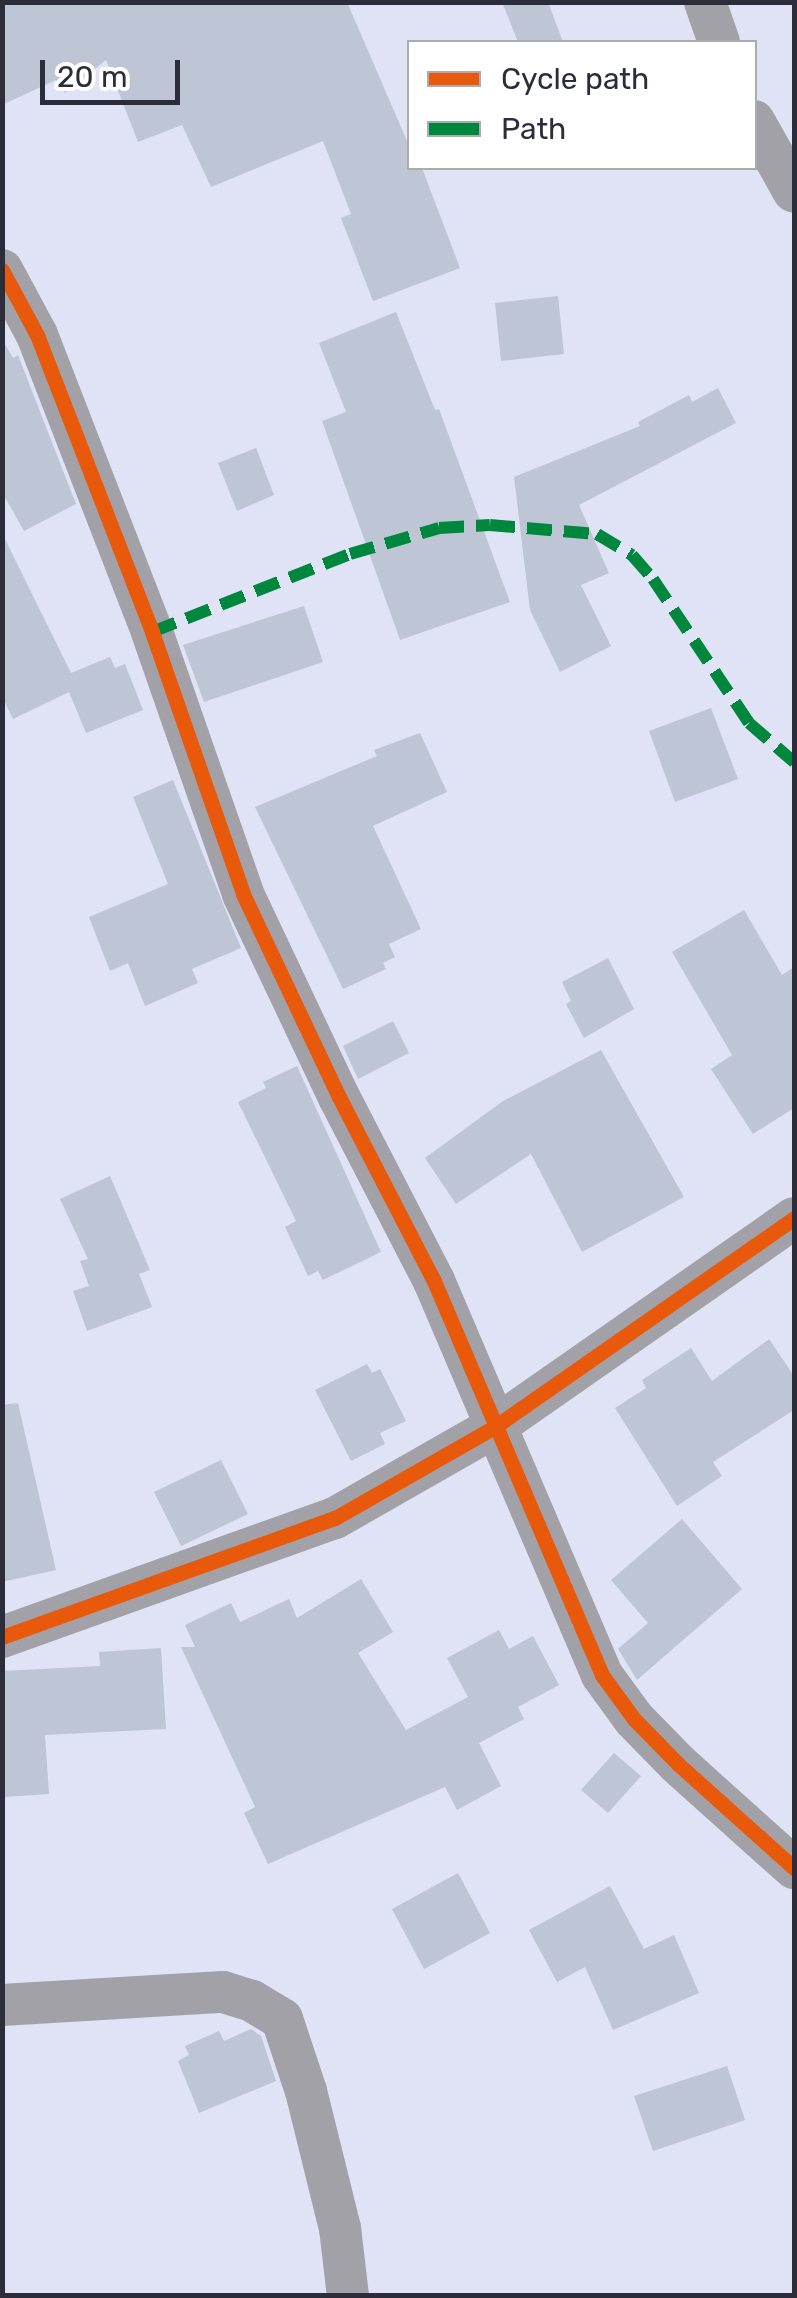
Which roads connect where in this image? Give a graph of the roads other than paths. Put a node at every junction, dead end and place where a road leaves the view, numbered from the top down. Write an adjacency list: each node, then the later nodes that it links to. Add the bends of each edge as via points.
1 (705, 2): 2 (street)
2 (718, 40)
3 (757, 126): 4 (street)
4 (794, 192)
5 (2, 270): 7 (street, via 37,335 152,632 243,894 434,1280)
6 (794, 1218): 7 (street)
7 (496, 1426): 8 (street, via 335,1518); 9 (street, via 615,1696 678,1764)
8 (2, 1637)
9 (794, 1868)
10 (2, 2005): 11 (street, via 222,1992 252,2000 282,2020 340,2228)
11 (348, 2296)

